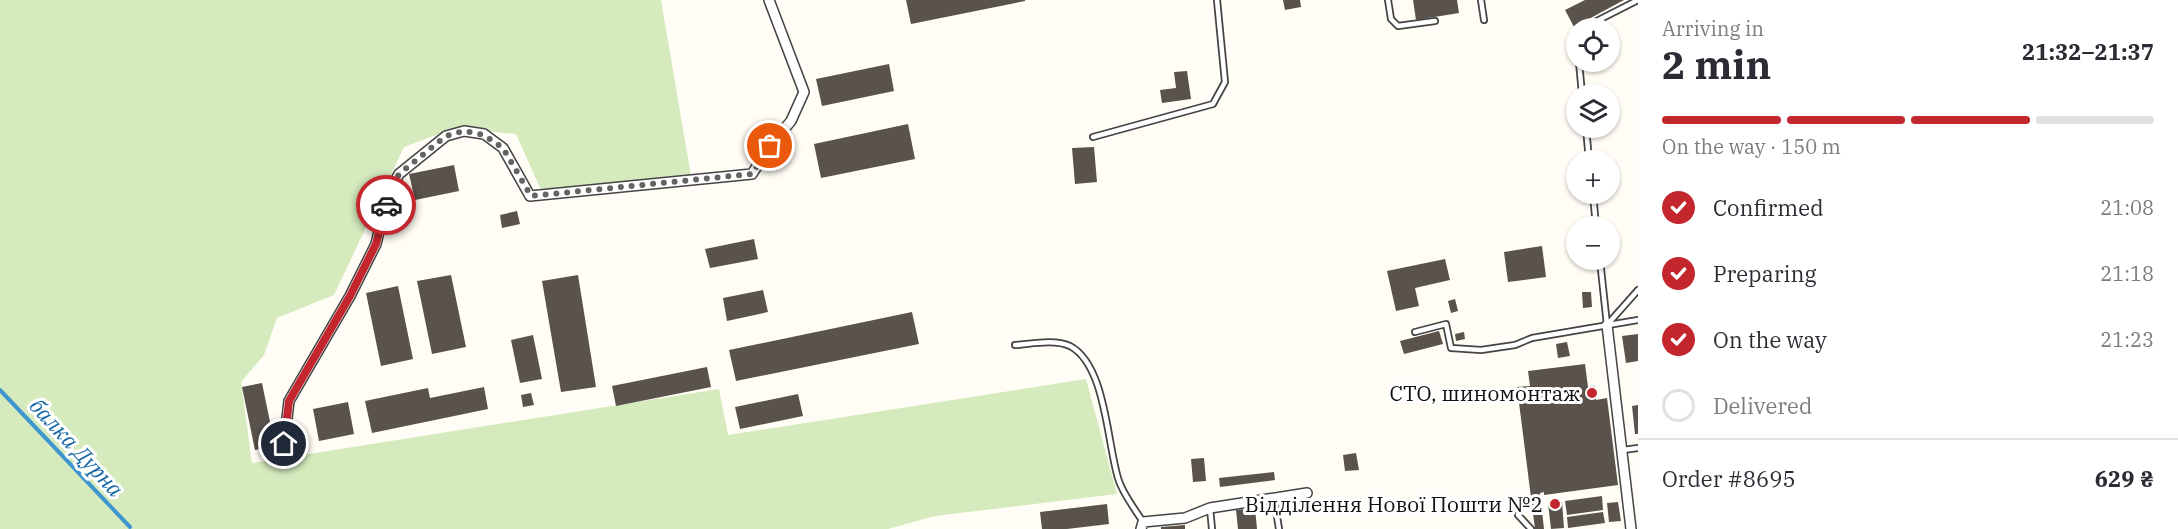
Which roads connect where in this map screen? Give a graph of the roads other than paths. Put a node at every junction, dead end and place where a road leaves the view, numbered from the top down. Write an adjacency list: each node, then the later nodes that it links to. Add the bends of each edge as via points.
1 (769, 0): 16 (street, via 804,92 791,121 752,174 531,196 503,148 484,135 464,131 446,136 399,174 388,194 376,244 289,401)
2 (1217, 0): 9 (lane, via 1225,82 1213,104)
3 (1388, 0): 8 (lane, via 1391,19 1398,26)
4 (1481, 0): 7 (lane)
5 (1638, 0): 6 (lane)
6 (1603, 18)
7 (1484, 20)
8 (1436, 21)
9 (1093, 137)
10 (1601, 270): 13 (lane)
11 (1638, 290): 13 (lane)
12 (1638, 320): 13 (lane)
13 (1607, 325): 14 (lane, via 1481,350 1451,348 1446,324); 18 (street)
14 (1415, 332)
15 (1015, 345): 23 (lane, via 1056,343 1082,355 1099,389 1118,481)
16 (284, 444)
17 (1638, 448): 18 (lane)
18 (1622, 450): 27 (street)
19 (1307, 493): 20 (street)
20 (1274, 498): 21 (street); 25 (lane)
21 (1210, 508): 23 (street, via 1185,518); 24 (lane)
22 (1518, 515): 26 (lane)
23 (1142, 526)
24 (1212, 529)
25 (1279, 529)
26 (1531, 529)
27 (1631, 529)

